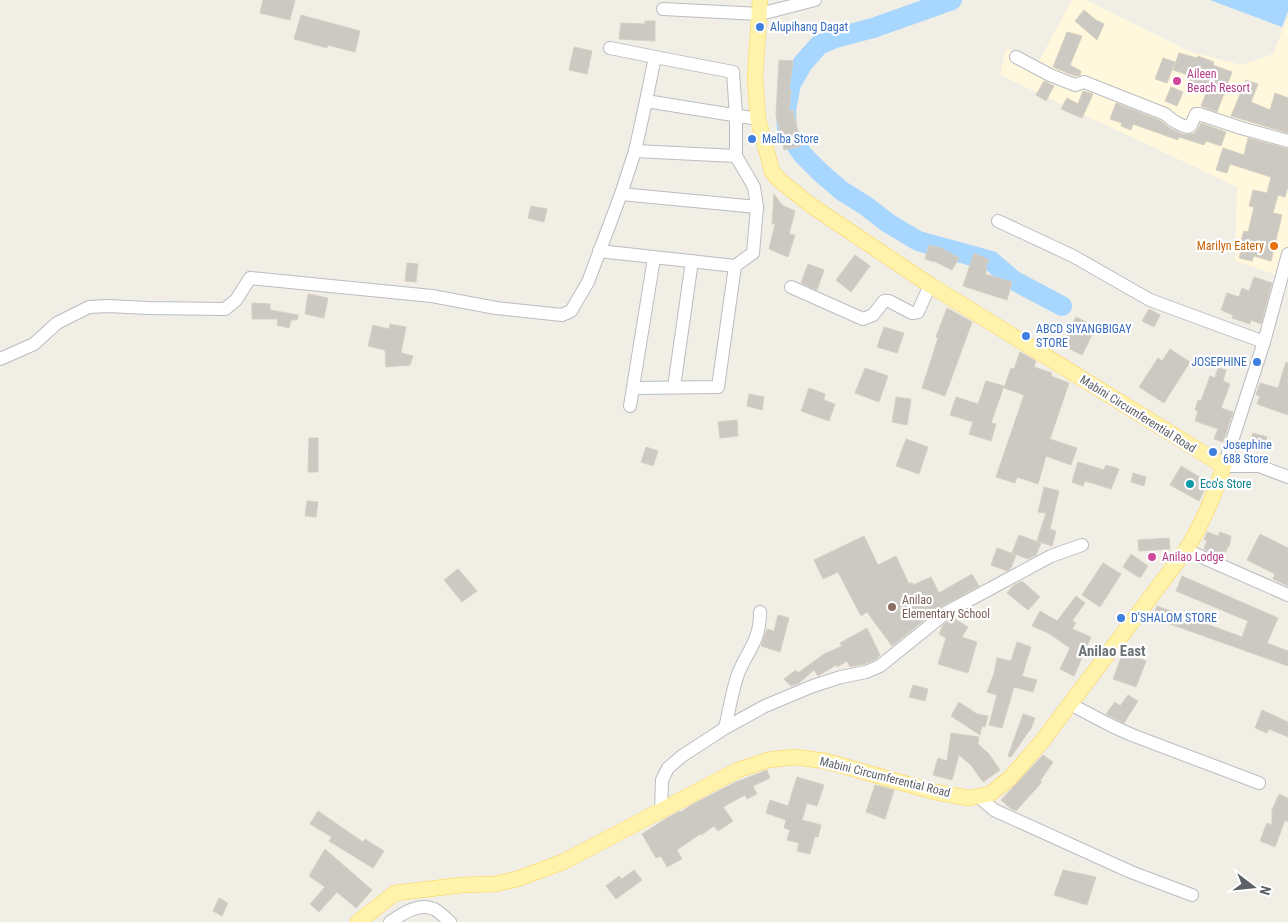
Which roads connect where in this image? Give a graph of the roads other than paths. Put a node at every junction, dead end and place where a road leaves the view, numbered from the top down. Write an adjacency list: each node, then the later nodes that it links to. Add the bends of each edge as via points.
1 (815, 0): 2 (street)
2 (760, 7): 3 (street); 9 (main road, Mabini Circumferential Road, via 755,78)
3 (663, 9)
4 (610, 48): 5 (street)
5 (655, 57): 7 (street); 8 (street, via 733,72)
6 (1016, 57): 10 (street, via 1075,85 1084,82 1165,114 1184,126 1191,125 1196,114 1200,114)
7 (646, 101): 8 (street); 11 (street)
8 (736, 116): 9 (street); 12 (street)
9 (758, 119): 21 (main road, Mabini Circumferential Road, via 772,171 777,178 809,204)
10 (1288, 141)
11 (635, 151): 12 (street); 13 (street)
12 (736, 156): 14 (street, via 754,187)
13 (621, 194): 14 (street); 16 (street)
14 (758, 207): 20 (street, via 753,253)
15 (998, 221): 24 (street, via 1073,256 1150,300)
16 (599, 251): 17 (street); 25 (street, via 588,282 571,311 562,315 496,308 432,296 250,278 236,300 225,309 89,307 57,323 34,344)
17 (654, 258): 19 (street); 27 (street)
18 (1287, 261): 23 (street)
19 (692, 262): 20 (street); 26 (street)
20 (735, 266): 26 (street, via 718,387)
21 (930, 285): 22 (street, via 918,312 912,313 884,301 873,315 864,319); 29 (main road, Mabini Circumferential Road)
22 (791, 287)
23 (1282, 298): 24 (street)
24 (1264, 342): 29 (street)
25 (0, 359)
26 (674, 386): 27 (street)
27 (634, 388): 28 (street)
28 (630, 406)
29 (1224, 466): 30 (street, via 1259,466); 32 (main road, Mabini Circumferential Road, via 1213,500)
30 (1288, 476)
31 (1082, 545): 36 (street, via 1051,556 947,612 880,666 813,686 765,706)
32 (1186, 550): 33 (street); 35 (main road, Mabini Circumferential Road)
33 (1288, 595)
34 (760, 612): 36 (street, via 756,642 737,677)
35 (1070, 704): 37 (street, via 1112,726); 38 (main road, Mabini Circumferential Road, via 1010,778 990,794)
36 (725, 728): 39 (street, via 668,768 662,780)
37 (1258, 783)
38 (978, 796): 39 (main road, Mabini Circumferential Road, via 969,798 936,792 826,761 794,756 738,770); 40 (street, via 994,810 1131,872)
39 (661, 811): 41 (main road, Mabini Circumferential Road, via 563,862 517,879 395,893)
40 (1192, 895)
41 (365, 920)
42 (390, 922): 43 (street, via 420,907 434,909)
43 (450, 922)

